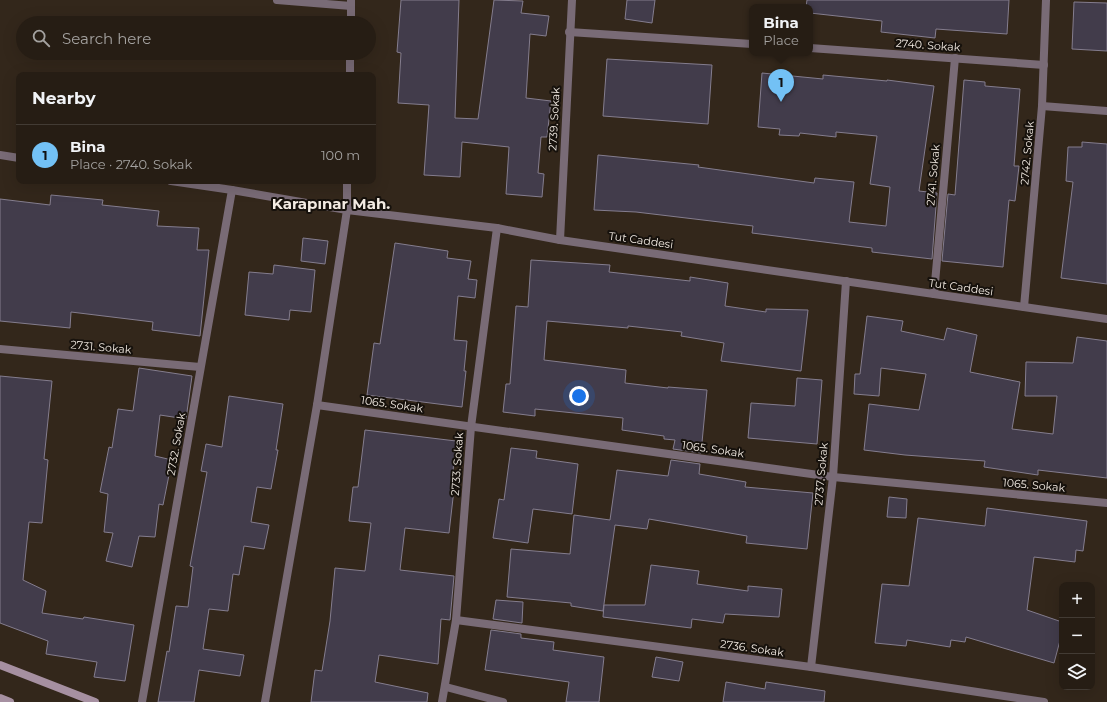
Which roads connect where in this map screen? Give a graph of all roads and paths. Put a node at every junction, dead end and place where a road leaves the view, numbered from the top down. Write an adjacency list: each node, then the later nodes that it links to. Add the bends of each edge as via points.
1 (277, 0): 4 (street)
2 (572, 0): 6 (street, 2739. Sokak)
3 (1046, 0): 11 (street, 2742. Sokak)
4 (351, 3): 5 (street)
5 (351, 16)
6 (570, 32): 7 (street); 22 (street, 2739. Sokak)
7 (749, 44)
8 (813, 48): 9 (street, 2740. Sokak)
9 (955, 58): 11 (street, 2740. Sokak); 24 (street, 2741. Sokak)
10 (350, 60): 12 (street)
11 (1044, 65): 13 (street, 2742. Sokak)
12 (350, 72)
13 (1042, 106): 14 (street); 25 (street, 2742. Sokak)
14 (1107, 111)
15 (0, 155): 16 (street)
16 (16, 158)
17 (192, 184): 19 (street, Tut Caddesi)
18 (347, 184): 20 (street)
19 (232, 190): 20 (street, Tut Caddesi); 28 (street, 2732. Sokak)
20 (347, 210): 21 (street, Tut Caddesi); 29 (street)
21 (497, 228): 22 (street, Tut Caddesi); 30 (street, 2733. Sokak)
22 (560, 240): 23 (street, Tut Caddesi)
23 (846, 281): 24 (street, Tut Caddesi); 31 (street, 2737. Sokak)
24 (934, 294): 25 (street, Tut Caddesi)
25 (1024, 307): 26 (street, Tut Caddesi)
26 (1107, 319)
27 (0, 349): 28 (street, 2731. Sokak)
28 (200, 367): 40 (street, 2732. Sokak)
29 (317, 405): 30 (street, 1065. Sokak); 41 (street)
30 (471, 427): 31 (street, 1065. Sokak); 33 (street, 2733. Sokak)
31 (833, 477): 32 (street, 1065. Sokak); 35 (street, 2737. Sokak)
32 (1107, 503)
33 (456, 620): 35 (street, 2736. Sokak); 36 (street, 2733. Sokak)
34 (0, 665): 39 (main road)
35 (811, 667): 44 (street, 2736. Sokak)
36 (446, 687): 42 (street, 2733. Sokak); 43 (street)
37 (0, 698): 38 (main road)
38 (10, 702)
39 (95, 702)
40 (142, 702)
41 (265, 702)
42 (442, 702)
43 (503, 702)
44 (1044, 702)

